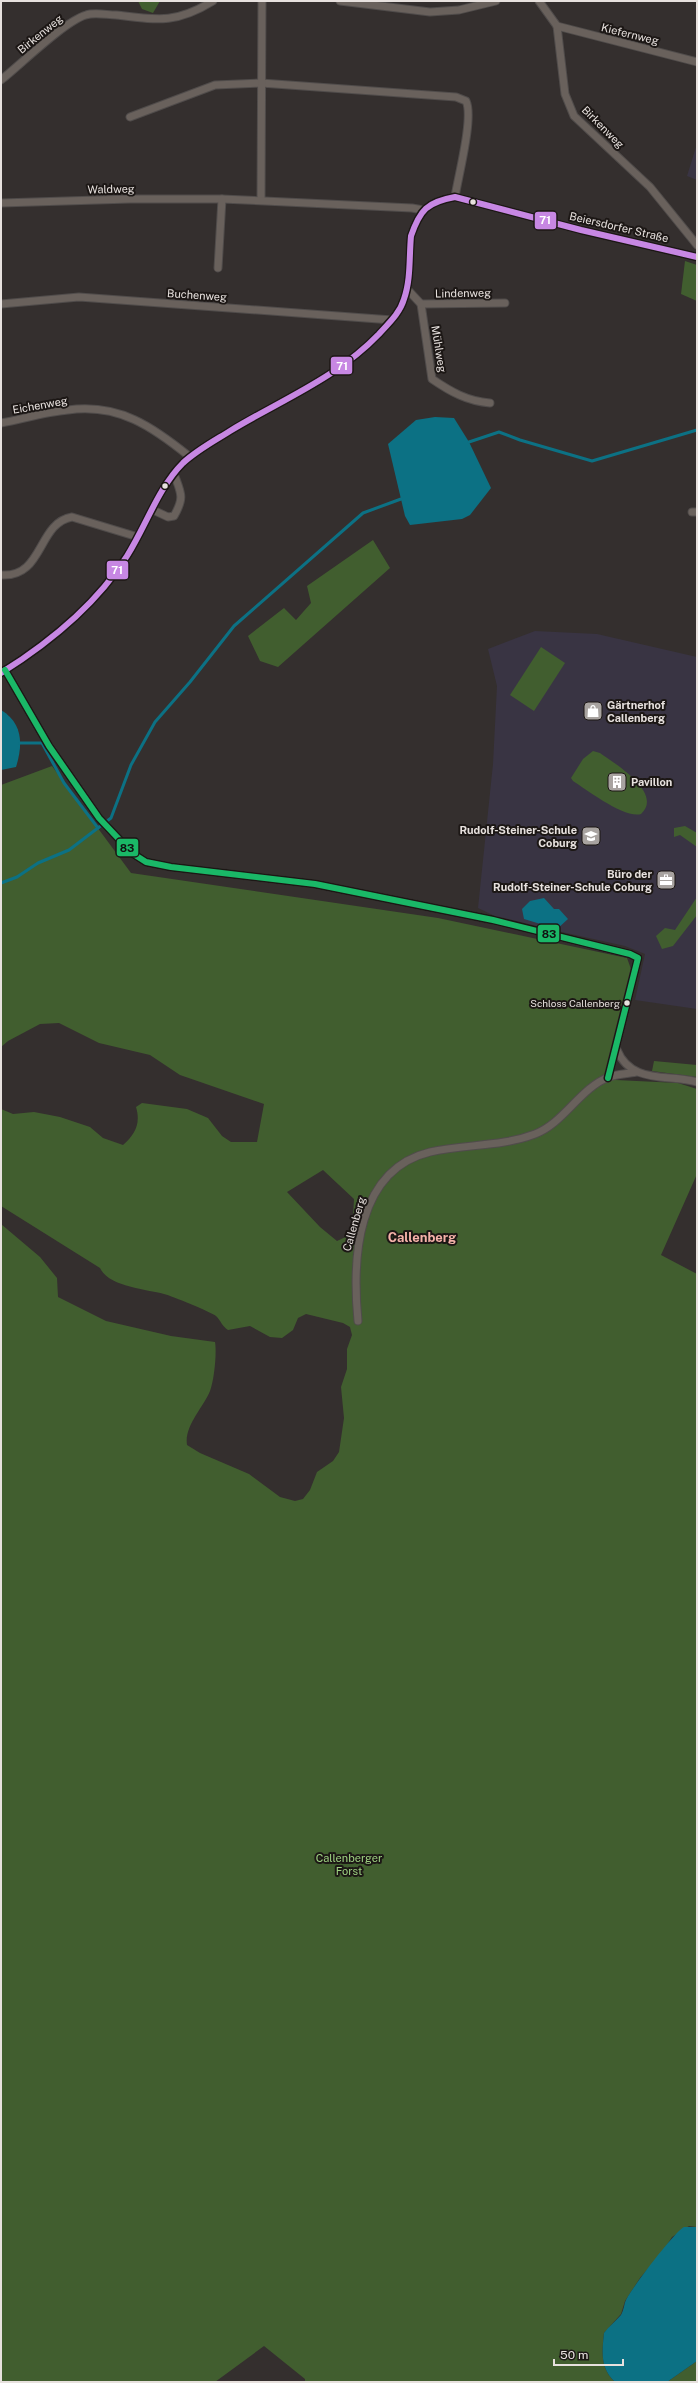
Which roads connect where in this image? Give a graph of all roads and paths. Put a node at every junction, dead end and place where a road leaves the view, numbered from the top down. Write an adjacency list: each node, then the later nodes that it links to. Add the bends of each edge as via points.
1 (213, 1): 8 (street, Birkenweg, via 186,16 173,19 155,20 87,14 71,23)
2 (262, 1): 9 (street)
3 (340, 1): 4 (street, via 430,12 459,10)
4 (496, 1)
5 (539, 1): 6 (street)
6 (558, 26): 7 (street, Kiefernweg); 16 (street, Birkenweg, via 565,94 574,116 650,187)
7 (697, 62)
8 (1, 80)
9 (261, 84): 10 (street, via 215,85); 11 (street, via 456,97 466,101 469,107 467,133); 13 (street)
10 (130, 117)
11 (455, 198): 15 (street, Beiersdorfer Straße, via 440,200); 17 (street, Beiersdorfer Straße)
12 (222, 200): 13 (street, Waldweg); 14 (street, Waldweg, via 130,199); 18 (street)
13 (261, 200): 15 (street, Waldweg)
14 (1, 203)
15 (423, 210): 19 (street, via 411,236)
16 (697, 245)
17 (697, 257)
18 (218, 268)
19 (407, 289): 22 (street); 23 (street, via 404,300)
20 (505, 303): 22 (street, Lindenweg)
21 (1, 304): 23 (street, Buchenweg, via 79,298)
22 (421, 304): 24 (street, Mühlweg, via 432,379 451,392 472,401)
23 (392, 320): 26 (street, via 339,370 237,427)
24 (490, 403)
25 (1, 423): 26 (street, Eichenweg, via 68,409 100,410 142,422 158,431)
26 (190, 457): 27 (street)
27 (174, 474): 28 (street, via 164,486); 28 (street, via 182,502 174,516 168,517)
28 (153, 510): 29 (street)
29 (138, 537): 30 (street, via 72,517 66,518 55,525 25,569 14,575); 31 (street, via 113,577 77,615 50,639)
30 (1, 575)
31 (3, 671): 32 (street, via 49,746 99,818 132,853 146,862 171,868 315,884 493,920 638,958)
32 (617, 1050): 33 (street, via 626,1066); 34 (street)
33 (636, 1072): 34 (street); 35 (street)
34 (608, 1078): 36 (street, Callenberg, via 584,1094 536,1134 493,1144 424,1154 410,1158 394,1169 381,1182 370,1202 357,1249 354,1268)
35 (697, 1082)
36 (358, 1321)

